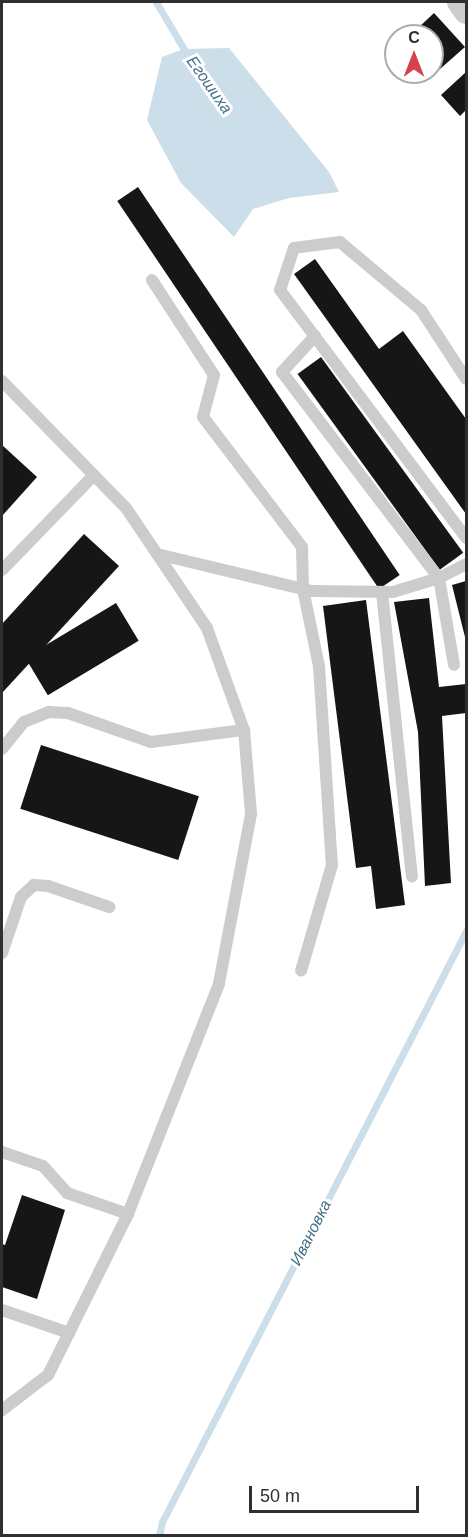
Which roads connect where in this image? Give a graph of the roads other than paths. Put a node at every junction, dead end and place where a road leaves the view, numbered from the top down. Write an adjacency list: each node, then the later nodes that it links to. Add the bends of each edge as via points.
1 (459, 2): 2 (street)
2 (466, 12)
3 (152, 280): 13 (lane, via 214,375 203,417 302,547)
4 (315, 336): 5 (lane, via 280,290 294,248 340,242 421,310); 8 (lane); 12 (lane, via 282,372)
5 (466, 379)
6 (2, 381): 7 (lane)
7 (94, 475): 9 (lane, via 126,508); 11 (lane)
8 (466, 538)
9 (157, 554): 13 (lane); 16 (lane, via 207,628)
10 (466, 564): 12 (lane)
11 (2, 570)
12 (440, 578): 14 (lane); 15 (lane)
13 (303, 589): 14 (lane); 22 (lane, via 319,666 332,865)
14 (382, 592): 18 (lane)
15 (454, 665)
16 (244, 730): 17 (lane, via 151,742 68,713 49,712 24,722); 24 (lane, via 251,814 219,984)
17 (2, 749)
18 (412, 876)
19 (109, 907): 20 (lane, via 34,885 24,890)
20 (5, 931): 21 (lane)
21 (2, 953)
22 (302, 971)
23 (2, 1152): 24 (lane, via 43,1166 67,1193)
24 (128, 1214): 26 (lane)
25 (2, 1310): 26 (lane)
26 (69, 1333): 27 (lane, via 48,1375)
27 (2, 1410)

